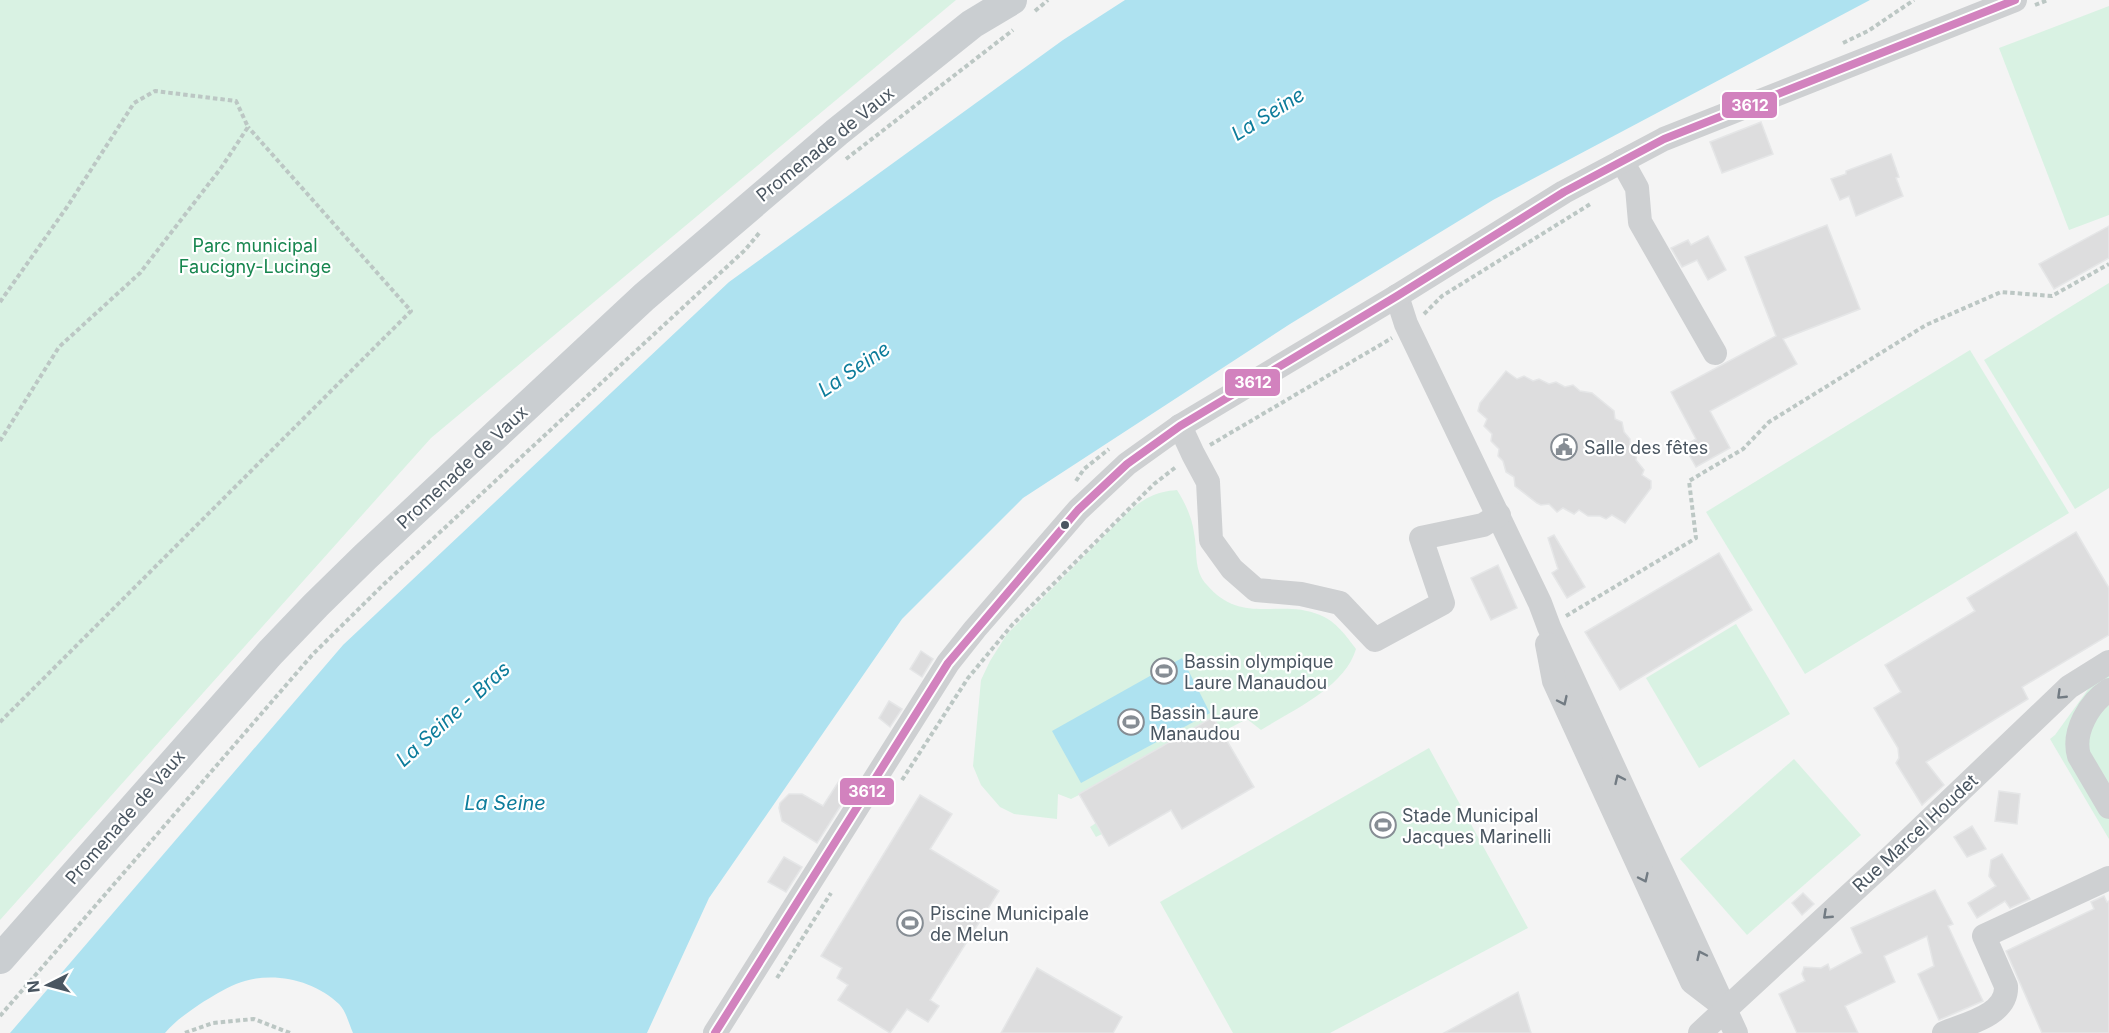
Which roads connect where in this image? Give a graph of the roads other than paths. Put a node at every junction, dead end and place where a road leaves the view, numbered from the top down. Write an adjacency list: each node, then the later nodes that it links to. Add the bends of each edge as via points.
1 (2020, 4): 4 (street, via 1664,139)
2 (980, 12): 3 (main road, Promenade de Vaux); 14 (main road, Promenade de Vaux, via 644,297 316,604)
3 (1020, 13)
4 (1622, 161): 5 (street, via 1564,192); 6 (street, via 1637,188 1640,222)
5 (1397, 296): 7 (street); 8 (street, via 1406,324)
6 (1715, 353)
7 (1180, 426): 8 (street, via 1209,482 1211,540 1232,569 1256,590 1341,603 1375,640 1443,603 1421,538 1483,525); 16 (street, via 1127,464 1078,510 948,663)
8 (1499, 515): 9 (street)
9 (1540, 603): 15 (street, one-way to 9); 15 (street, one-way to 15, via 1554,681 1692,982)
10 (2109, 662): 15 (street, Rue Marcel Houdet, one-way to 15, via 2069,687)
11 (2109, 690): 12 (street, via 2088,711 2076,747)
12 (2109, 807)
13 (2109, 878): 19 (street, via 1984,936 2006,994 1992,1012)
14 (0, 959)
15 (1726, 1008): 17 (street, Rue Marcel Houdet); 18 (street)
16 (715, 1033)
17 (1700, 1033)
18 (1736, 1033)
19 (1944, 1033)

